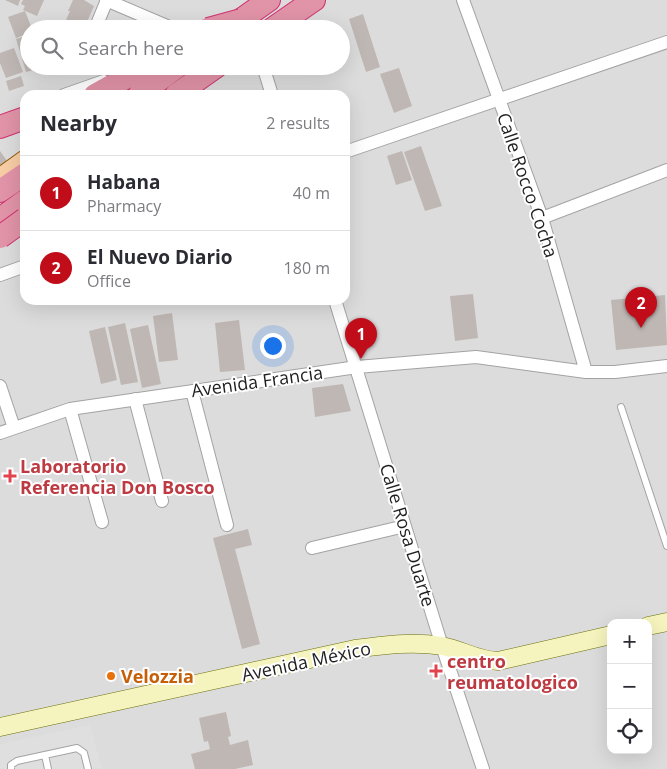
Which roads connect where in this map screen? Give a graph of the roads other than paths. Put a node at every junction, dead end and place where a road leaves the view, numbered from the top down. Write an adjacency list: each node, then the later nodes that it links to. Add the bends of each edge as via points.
1 (107, 0): 7 (street); 8 (street)
2 (252, 0): 9 (main road)
3 (270, 0): 10 (highway); 11 (street)
4 (314, 0): 12 (highway)
5 (325, 0): 13 (main road)
6 (463, 0): 29 (street, Calle Rocco Cocha)
7 (99, 20)
8 (153, 20)
9 (223, 20)
10 (241, 20)
11 (271, 20)
12 (284, 20)
13 (296, 20)
14 (667, 42): 29 (street)
15 (121, 75): 22 (street)
16 (130, 75): 23 (highway)
17 (143, 75): 24 (main road)
18 (166, 75): 25 (highway)
19 (205, 75): 26 (highway)
20 (212, 75): 27 (main road)
21 (266, 75): 28 (street)
22 (78, 90)
23 (104, 90)
24 (122, 90)
25 (145, 90)
26 (185, 90)
27 (186, 90)
28 (271, 90)
29 (499, 100): 34 (street); 41 (street, Calle Rocco Cocha)
30 (20, 111): 31 (street)
31 (0, 118)
32 (20, 120): 33 (highway)
33 (0, 127)
34 (350, 150)
35 (20, 164): 38 (main road)
36 (667, 170): 41 (street)
37 (20, 177): 39 (highway)
38 (0, 178)
39 (0, 191)
40 (16, 215): 42 (highway, bridge)
41 (542, 218): 48 (street, Calle Rocco Cocha)
42 (0, 237)
43 (20, 268): 44 (street)
44 (0, 275)
45 (337, 305): 47 (street, Calle Rosa Duarte)
46 (667, 366): 48 (street, Avenida Francia)
47 (356, 367): 48 (street, Avenida Francia, via 476,357); 50 (street, Avenida Francia); 59 (street, Calle Rosa Duarte)
48 (586, 372)
49 (0, 386): 54 (street)
50 (192, 391): 51 (street, Avenida Francia); 58 (street)
51 (135, 399): 53 (street, Avenida Francia); 56 (street)
52 (621, 407): 60 (lane)
53 (70, 409): 54 (street, Avenida Francia); 57 (street)
54 (14, 428): 55 (street, Avenida Francia)
55 (0, 433)
56 (162, 501)
57 (102, 522)
58 (227, 525)
59 (406, 526): 61 (street); 65 (street, Calle Rosa Duarte)
60 (667, 546)
61 (312, 548)
62 (667, 622): 63 (main road)
63 (652, 625)
64 (607, 636): 65 (main road, Avenida México, via 498,661 481,660)
65 (442, 646): 66 (main road, Avenida México, via 393,644 355,649); 71 (street, Calle Rosa Duarte)
66 (0, 727)
67 (44, 754): 68 (lane, via 17,761); 69 (lane); 70 (lane, via 77,748 84,753)
68 (11, 769)
69 (48, 769)
70 (88, 769)
71 (483, 769)

